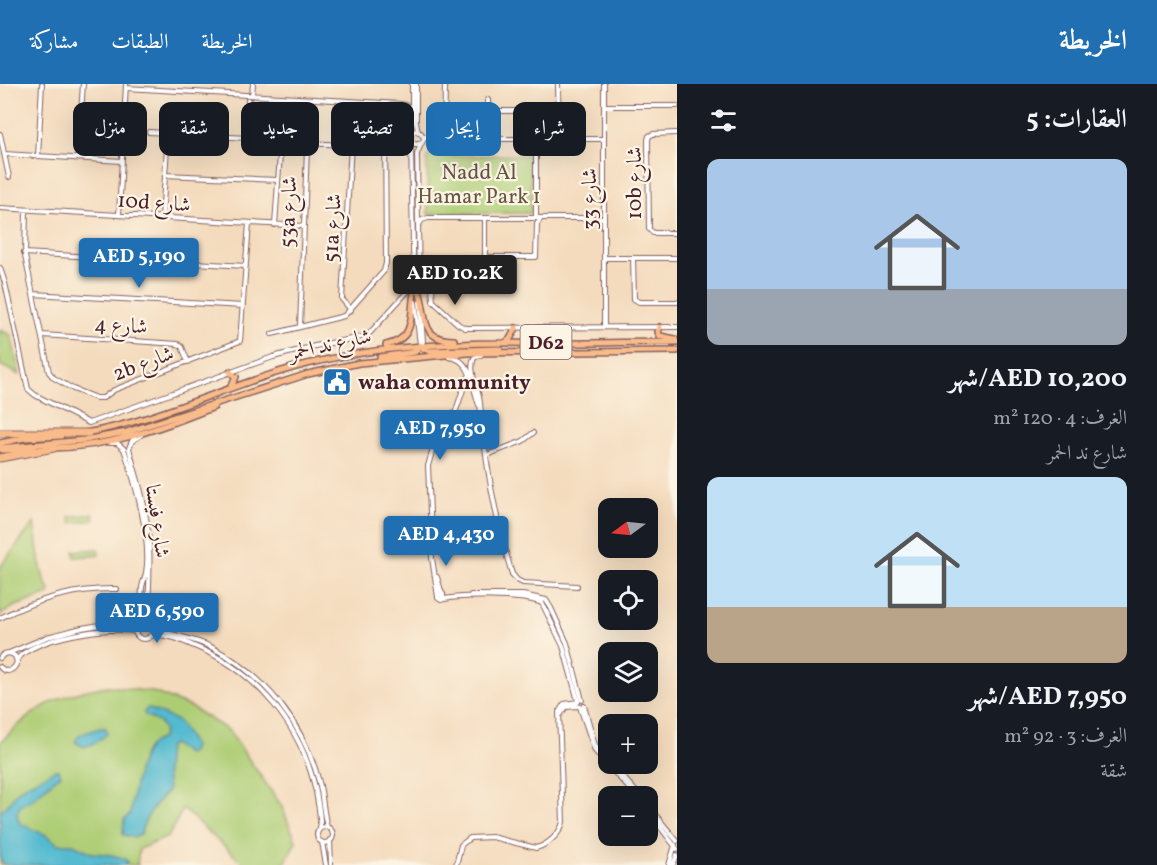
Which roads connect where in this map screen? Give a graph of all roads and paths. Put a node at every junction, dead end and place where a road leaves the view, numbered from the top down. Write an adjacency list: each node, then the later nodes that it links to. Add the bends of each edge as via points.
1 (42, 84): 36 (street)
2 (83, 84): 44 (street)
3 (253, 84): 9 (street)
4 (414, 84): 10 (street); 24 (street)
5 (445, 84): 19 (street)
6 (558, 84): 20 (street)
7 (604, 84): 21 (street, شارع 33)
8 (126, 86): 9 (street); 45 (street)
9 (250, 95): 11 (street); 13 (street)
10 (412, 96): 17 (street); 18 (street)
11 (279, 97): 12 (street); 14 (street)
12 (309, 99): 15 (street, 53a شارع); 16 (street)
13 (249, 102)
14 (279, 102)
15 (309, 102)
16 (364, 102)
17 (408, 102)
18 (412, 102)
19 (444, 102)
20 (558, 102)
21 (604, 106): 22 (street); 31 (street, شارع 33)
22 (677, 106)
23 (149, 132): 25 (street)
24 (419, 132): 26 (street); 29 (street)
25 (159, 133)
26 (414, 133)
27 (677, 133): 64 (street, 10b شارع, via 651,134 648,152 649,229 653,233)
28 (0, 134): 35 (street)
29 (424, 136): 33 (street)
30 (586, 139): 31 (street)
31 (604, 139): 58 (street, شارع 33)
32 (426, 142): 33 (street)
33 (422, 143): 34 (street); 50 (street, via 417,154)
34 (414, 144)
35 (4, 154): 36 (street); 47 (street)
36 (38, 156): 44 (street)
37 (166, 156): 46 (street)
38 (280, 156): 48 (street)
39 (306, 156): 61 (street, 53a شارع)
40 (350, 156): 79 (street, 51a شارع, via 342,299)
41 (385, 156): 79 (street, via 386,266)
42 (411, 156): 71 (street)
43 (537, 156): 57 (street)
44 (78, 158): 45 (street)
45 (122, 161): 52 (street)
46 (165, 175): 48 (street); 53 (street)
47 (9, 177)
48 (278, 180): 60 (street)
49 (1, 208): 51 (street, 10d شارع)
50 (418, 208): 54 (street); 62 (street)
51 (26, 210): 52 (street, 10d شارع); 65 (street)
52 (118, 215): 53 (street, 10d شارع)
53 (162, 218): 59 (street, 10d شارع)
54 (428, 218): 55 (street); 62 (street)
55 (485, 218): 56 (street); 66 (street)
56 (529, 218): 57 (street); 63 (street)
57 (539, 218): 58 (street); 63 (street)
58 (604, 218): 67 (street, شارع 33)
59 (249, 223): 60 (street, 10d شارع); 70 (street)
60 (275, 225): 61 (street, 10d شارع)
61 (303, 226): 80 (street, 53a شارع)
62 (418, 226): 75 (street)
63 (536, 229): 66 (street, via 536,257)
64 (677, 233)
65 (24, 253): 70 (street); 76 (street)
66 (485, 257): 73 (street)
67 (604, 258): 68 (street); 81 (street, شارع 33)
68 (633, 258): 69 (street); 77 (street, via 634,299 639,303)
69 (677, 258)
70 (246, 266): 78 (street)
71 (413, 268): 75 (street); 102 (street, via 407,292 369,334 295,350)
72 (1, 269): 102 (street, via 28,389 85,422 93,423)
73 (485, 279)
74 (432, 288): 84 (street, via 435,303 460,326)
75 (416, 291): 91 (main road, via 432,334 446,340); 94 (street, via 423,341); 96 (main road, via 406,335 396,343)
76 (33, 294): 78 (street); 88 (street)
77 (677, 303)
78 (243, 306): 100 (street, 2b شارع, via 238,344)
79 (351, 310): 80 (street, via 342,317)
80 (300, 326): 87 (street)
81 (602, 327): 82 (street); 86 (street)
82 (660, 327): 83 (street); 90 (main road, via 660,336)
83 (677, 327)
84 (507, 328): 85 (street); 89 (main road)
85 (516, 328): 86 (street); 89 (main road)
86 (531, 328): 92 (main road, via 541,336)
87 (272, 333)
88 (42, 335): 100 (street, شارع 4, via 177,344); 100 (street, 2b شارع, via 48,370 54,378 99,398)
89 (512, 335): 93 (main road)
90 (677, 341): 92 (main road, شارع ند الحمر / D62)
91 (485, 342): 93 (main road, شارع ند الحمر / D62); 94 (main road, شارع ند الحمر / D62)
92 (564, 342): 93 (main road, شارع ند الحمر / D62)
93 (504, 343)
94 (420, 345): 96 (main road, شارع ند الحمر / D62); 98 (main road, via 429,351 469,348); 101 (main road, via 412,352)
95 (677, 351): 98 (main road, شارع ند الحمر / D62)
96 (361, 352): 104 (main road, شارع ند الحمر / D62)
97 (503, 352): 98 (main road, شارع ند الحمر / D62); 99 (main road, شارع ند الحمر / D62); 103 (street, via 476,356)
98 (574, 352)
99 (437, 355): 101 (main road, شارع ند الحمر / D62); 103 (street, via 459,359)
100 (188, 362)
101 (332, 368): 105 (main road, شارع ند الحمر / D62)
102 (230, 372): 104 (main road, via 236,379)
103 (471, 375): 114 (street); 118 (street, via 450,428 429,461 431,547)
104 (229, 388): 107 (main road, شارع ند الحمر / D62, via 148,418)
105 (231, 397): 108 (main road); 113 (main road, شارع ند الحمر / D62, via 121,433)
106 (0, 433): 107 (highway)
107 (88, 433): 110 (main road, شارع ند الحمر / D62)
108 (146, 433): 111 (main road); 115 (street, شارع فيستا, via 129,445)
109 (533, 433): 114 (street)
110 (0, 441)
111 (95, 445): 112 (main road); 115 (street, شارع فيستا, via 122,446)
112 (54, 448): 113 (highway); 113 (main road)
113 (0, 452)
114 (487, 455): 116 (street, via 496,519 513,576 523,583)
115 (133, 471): 121 (street, شارع فيستا, via 145,510 150,549); 122 (street, شارع فيستا, via 144,529 146,573 140,610 126,621)
116 (577, 586)
117 (117, 589): 119 (street, via 54,596)
118 (442, 596): 128 (street, via 538,600 546,606); 128 (street, via 523,595 543,599 551,608)
119 (0, 618)
120 (137, 624): 121 (street, via 144,621); 122 (street); 123 (street)
121 (151, 625): 124 (street); 139 (street, via 222,653 273,695 308,751 319,782)
122 (82, 628): 126 (street)
123 (136, 632): 124 (street, via 142,638); 129 (street, via 77,634 25,652)
124 (150, 636): 140 (street, via 162,635 220,658 272,701 307,761)
125 (0, 651): 126 (street)
126 (8, 653): 127 (street); 129 (street)
127 (0, 658)
128 (570, 659): 132 (street)
129 (17, 660): 131 (street, via 13,670)
130 (0, 666): 131 (street)
131 (2, 671)
132 (580, 704): 133 (street); 135 (street, via 595,751); 147 (street, via 567,702 559,712 561,830 536,848 492,837 470,838 461,845)
133 (598, 749)
134 (619, 774): 136 (street)
135 (628, 786)
136 (630, 786)
137 (658, 820): 143 (street)
138 (658, 823): 143 (street)
139 (327, 827): 140 (street); 141 (street, via 333,834)
140 (321, 828): 142 (street, via 317,834)
141 (330, 840): 142 (street); 146 (street)
142 (322, 842): 145 (street)
143 (676, 844): 148 (street)
144 (677, 855): 148 (street)
145 (326, 865)
146 (332, 865)
147 (456, 865)
148 (671, 865)

